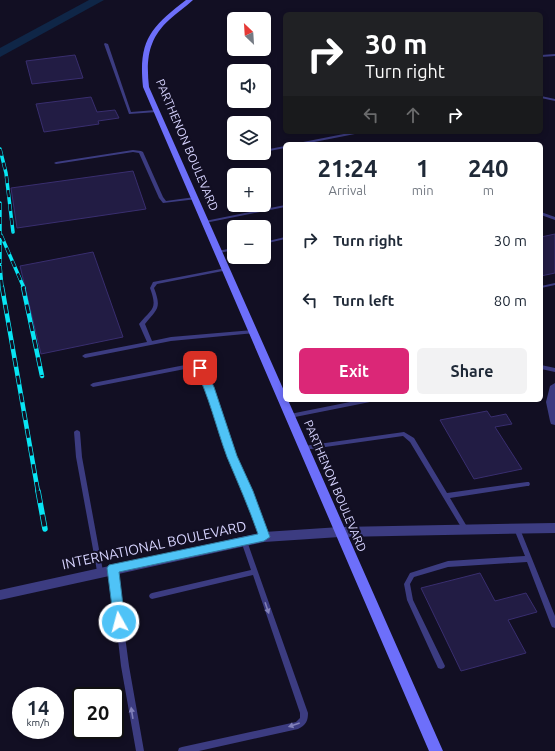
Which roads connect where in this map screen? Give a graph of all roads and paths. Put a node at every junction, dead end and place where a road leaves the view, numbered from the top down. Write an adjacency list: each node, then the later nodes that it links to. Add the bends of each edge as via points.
1 (190, 0): 7 (main road, PARTHENON BOULEVARD, via 164,20 148,43 143,70)
2 (106, 44): 7 (lane, via 130,113)
3 (555, 55): 4 (lane)
4 (543, 56)
5 (543, 97): 6 (lane)
6 (555, 100)
7 (156, 111): 13 (main road, PARTHENON BOULEVARD)
8 (350, 134): 9 (lane)
9 (308, 142)
10 (283, 147): 11 (lane)
11 (271, 150)
12 (56, 163): 13 (lane, via 133,151 141,152 165,202)
13 (195, 198): 17 (main road, PARTHENON BOULEVARD)
14 (283, 206): 17 (lane)
15 (543, 215): 16 (lane)
16 (555, 219)
17 (205, 222): 21 (main road, PARTHENON BOULEVARD)
18 (283, 238): 19 (lane)
19 (271, 241)
20 (227, 250): 21 (lane)
21 (219, 252): 22 (main road, PARTHENON BOULEVARD)
22 (226, 269): 25 (main road, PARTHENON BOULEVARD); 26 (lane, via 155,283 152,288 157,302 156,308 142,324)
23 (555, 284): 24 (lane)
24 (543, 287)
25 (253, 332): 26 (lane, via 171,339); 32 (main road, PARTHENON BOULEVARD)
26 (150, 344): 27 (lane)
27 (85, 356)
28 (543, 367): 29 (lane)
29 (555, 370)
30 (93, 385): 45 (lane, via 185,367 200,368)
31 (555, 386): 36 (street, via 551,402)
32 (283, 400)
33 (284, 402): 35 (main road, PARTHENON BOULEVARD)
34 (360, 402): 35 (lane)
35 (290, 416): 38 (main road, PARTHENON BOULEVARD)
36 (555, 421)
37 (78, 432): 49 (lane, via 79,457)
38 (304, 448): 40 (lane, via 404,434 412,440); 44 (main road, PARTHENON BOULEVARD)
39 (527, 484): 40 (lane)
40 (445, 496): 43 (lane)
41 (555, 528): 42 (street, INTERNATIONAL BOULEVARD)
42 (517, 529): 43 (street, INTERNATIONAL BOULEVARD); 47 (lane)
43 (466, 530): 44 (street, INTERNATIONAL BOULEVARD)
44 (340, 532): 45 (street, INTERNATIONAL BOULEVARD); 57 (main road, PARTHENON BOULEVARD)
45 (264, 537): 46 (street, INTERNATIONAL BOULEVARD)
46 (244, 541): 48 (street, INTERNATIONAL BOULEVARD); 50 (lane)
47 (528, 559): 53 (lane); 54 (lane, via 448,564 412,575 407,584 410,600)
48 (113, 568): 49 (street, INTERNATIONAL BOULEVARD); 55 (lane, one-way to 48, via 125,666)
49 (100, 571): 51 (street, INTERNATIONAL BOULEVARD)
50 (254, 572): 52 (lane); 56 (lane, one-way to 56, via 304,713 304,720 298,725)
51 (0, 595)
52 (152, 596)
53 (555, 625)
54 (441, 666)
55 (140, 751)
56 (182, 751)
57 (436, 751)

